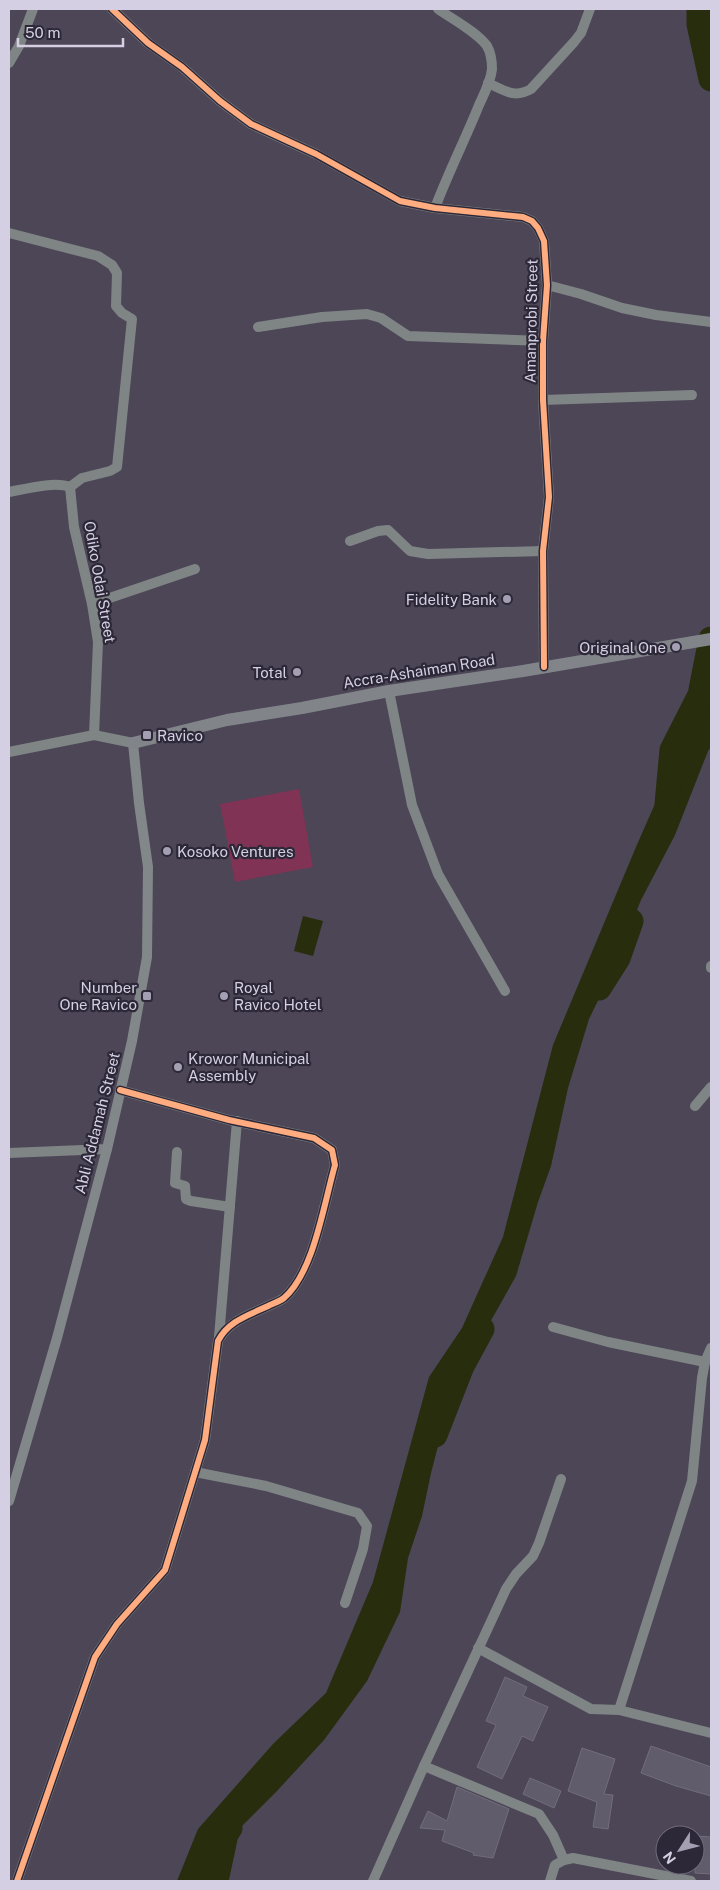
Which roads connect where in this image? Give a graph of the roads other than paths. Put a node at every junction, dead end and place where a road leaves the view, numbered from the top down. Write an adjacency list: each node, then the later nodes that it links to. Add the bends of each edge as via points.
1 (33, 9): 5 (street)
2 (112, 9): 7 (street, Amanprobi Street, via 148,43 251,124 316,154 400,200)
3 (438, 9): 6 (street, via 487,47 492,70)
4 (590, 9): 6 (street, via 581,33 531,89 514,94)
5 (9, 64)
6 (488, 83): 7 (street)
7 (435, 208): 9 (street, Amanprobi Street, via 523,216 532,221 544,241)
8 (9, 232): 15 (street, via 98,256 112,265 117,273 116,306 132,319 117,467 82,478)
9 (547, 285): 10 (street, via 622,308); 12 (street, Amanprobi Street)
10 (711, 322)
11 (258, 327): 12 (street, via 367,314 381,318 408,336)
12 (543, 341): 14 (street, Amanprobi Street)
13 (692, 395): 14 (street)
14 (543, 400): 18 (street, Amanprobi Street, via 548,497)
15 (70, 487): 16 (street, via 64,484); 20 (street, Odiko Odai Street, via 74,527)
16 (13, 491)
17 (350, 541): 18 (street, via 388,530 410,551 428,554)
18 (543, 551): 22 (street, Amanprobi Street)
19 (195, 569): 20 (street)
20 (92, 604): 24 (street, Odiko Odai Street, via 98,642)
21 (711, 639): 22 (main road, Accra-Ashaiman Road)
22 (544, 667): 23 (main road, Accra-Ashaiman Road)
23 (389, 691): 25 (main road, Accra-Ashaiman Road, via 227,720); 27 (street, via 412,805 438,874)
24 (94, 735): 25 (street); 26 (street)
25 (133, 743): 29 (street, Abli Addamah Street, via 148,867 147,957)
26 (9, 752)
27 (505, 991)
28 (711, 1087): 30 (street)
29 (120, 1090): 31 (street); 32 (street, Abli Addamah Street)
30 (695, 1106)
31 (237, 1122): 35 (street); 37 (street, via 314,1138 332,1150 335,1165 310,1260 299,1283 283,1299 233,1322)
32 (107, 1148): 34 (street); 42 (street, Abli Addamah Street, via 57,1338)
33 (177, 1152): 35 (street, via 175,1182 185,1186 186,1199)
34 (9, 1153)
35 (230, 1207): 37 (street)
36 (553, 1327): 39 (street)
37 (218, 1341): 40 (street, via 205,1440)
38 (711, 1348): 39 (street)
39 (705, 1362): 45 (street, via 692,1481)
40 (195, 1472): 43 (street, via 266,1486 358,1512 367,1526); 49 (street, via 165,1570 117,1624 95,1657)
41 (561, 1479): 44 (street, via 536,1550 506,1589)
42 (9, 1501)
43 (345, 1603)
44 (478, 1648): 45 (street, via 591,1709); 47 (street)
45 (619, 1710): 46 (street)
46 (711, 1733)
47 (424, 1766): 48 (street, via 539,1814); 50 (street)
48 (564, 1860): 51 (street, via 555,1865); 52 (street, via 573,1858)
49 (17, 1881)
50 (373, 1881)
51 (550, 1881)
52 (691, 1881)

